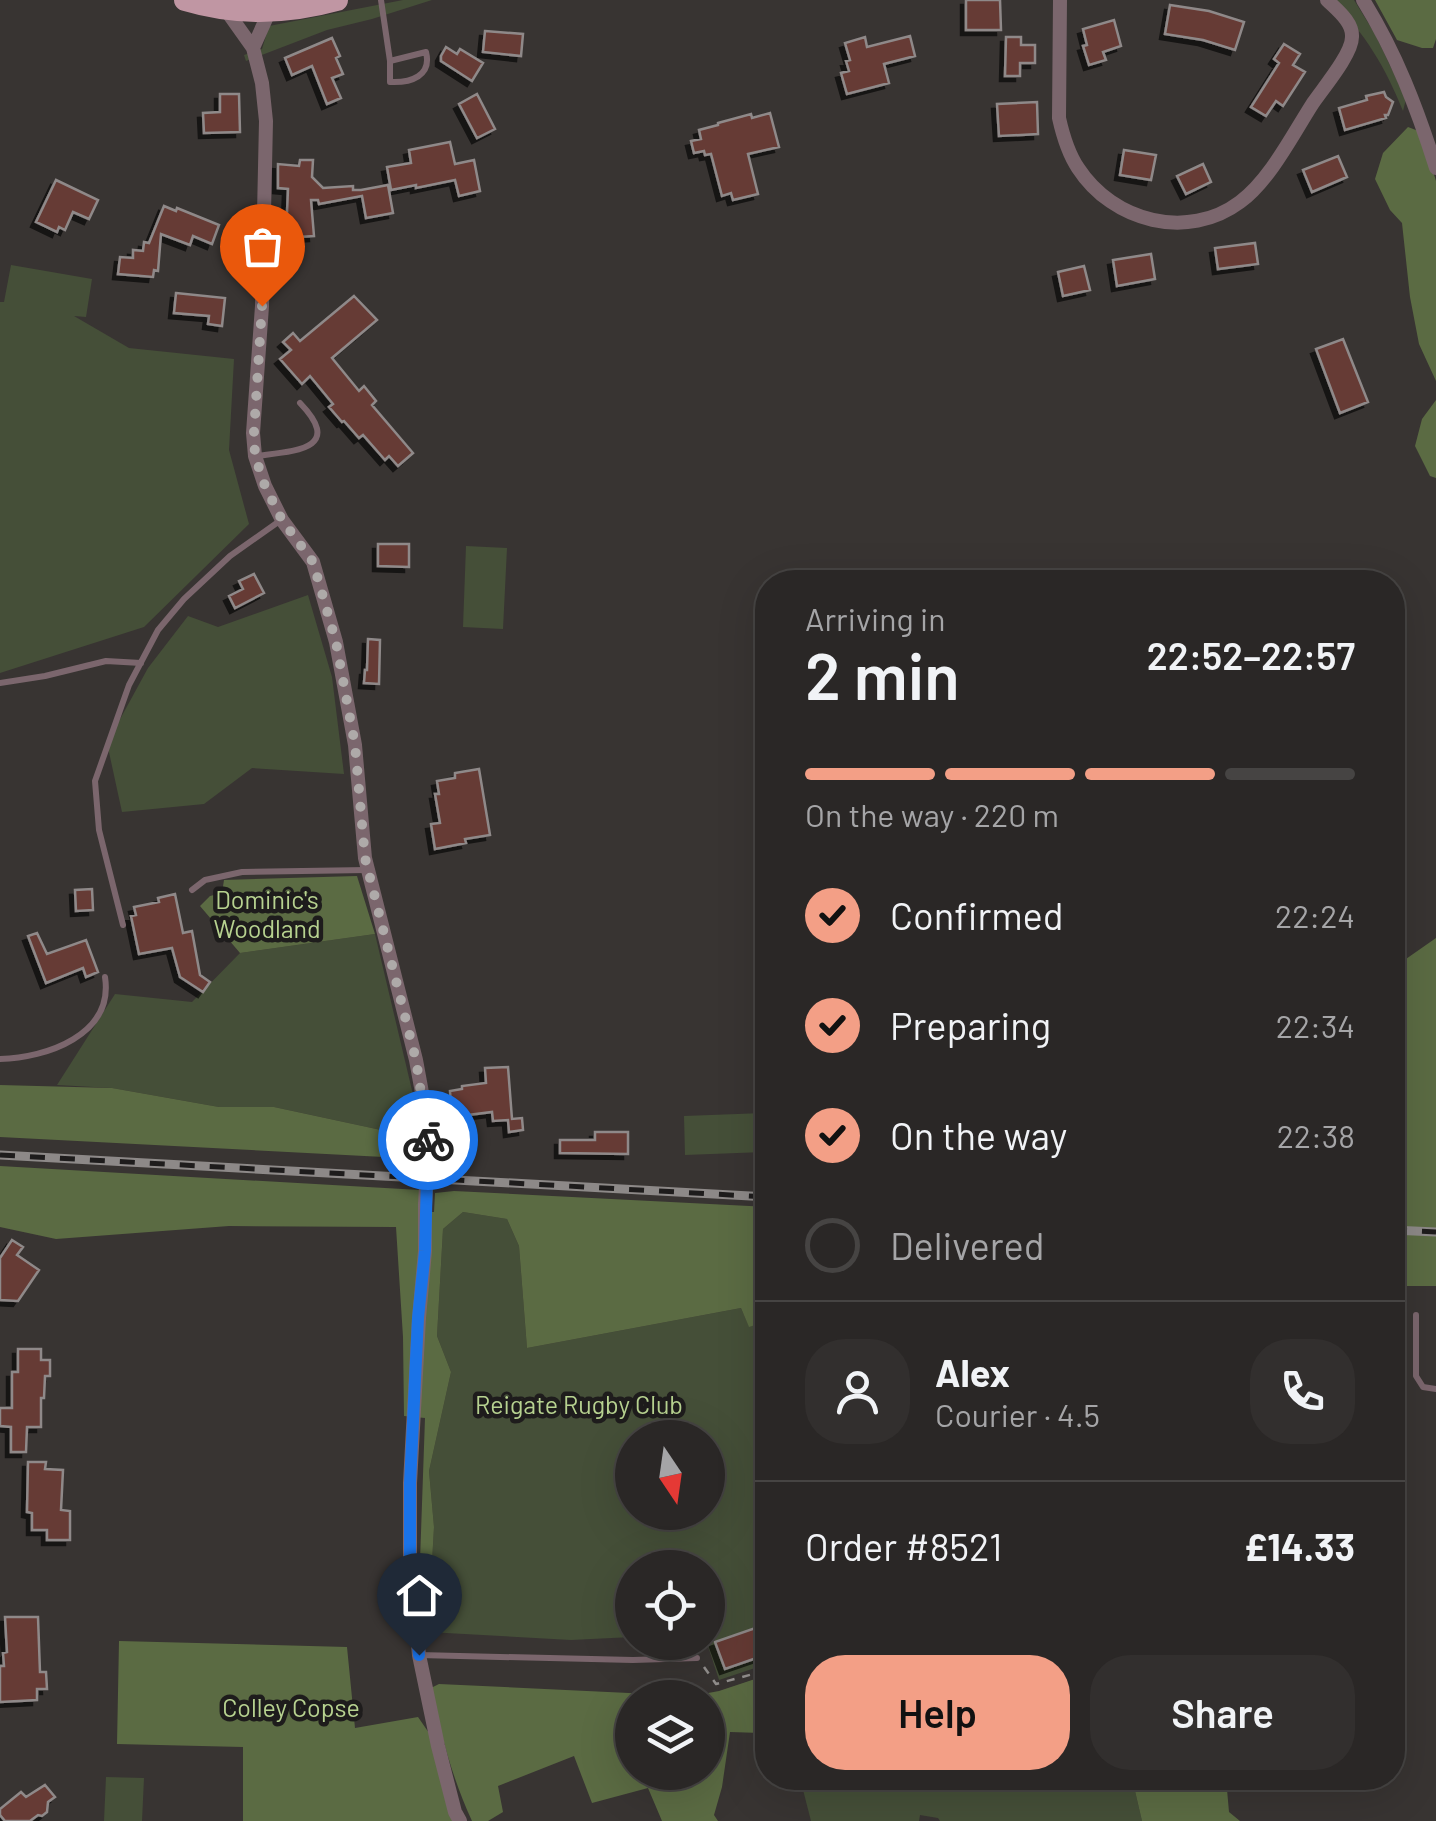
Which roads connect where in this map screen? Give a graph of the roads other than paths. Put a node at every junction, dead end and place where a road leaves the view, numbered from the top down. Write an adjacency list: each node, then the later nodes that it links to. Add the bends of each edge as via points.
1 (186, 0): 7 (main road)
2 (337, 0): 8 (main road)
3 (381, 0): 10 (lane)
4 (1060, 0): 5 (street, via 1059,118 1076,165 1116,205 1178,224 1221,214 1252,192 1350,48 1349,23)
5 (1327, 0)
6 (1363, 0): 11 (street, via 1387,39)
7 (226, 10): 8 (main road); 9 (street)
8 (270, 10): 9 (street)
9 (254, 48): 13 (street, via 266,121)
10 (390, 61): 10 (lane, via 426,52 428,62 422,74 399,83 390,82)
11 (1436, 168)
12 (300, 403): 13 (lane, via 318,427 311,444)
13 (255, 456): 14 (street)
14 (282, 520): 15 (lane, via 184,599); 17 (street, via 313,562 336,642)
15 (141, 663): 16 (lane, via 106,661); 19 (lane, via 95,781 99,830)
16 (0, 683)
17 (368, 870): 18 (lane, via 242,872 205,880); 24 (street, bridge, via 429,1132 410,1483)
18 (192, 890)
19 (123, 925)
20 (105, 977): 21 (lane, via 104,1002 75,1040)
21 (0, 1060)
22 (1416, 1314): 23 (lane, via 1416,1376 1423,1387)
23 (1436, 1389)
24 (419, 1655): 25 (lane); 26 (street)
25 (615, 1660)
26 (460, 1821)

